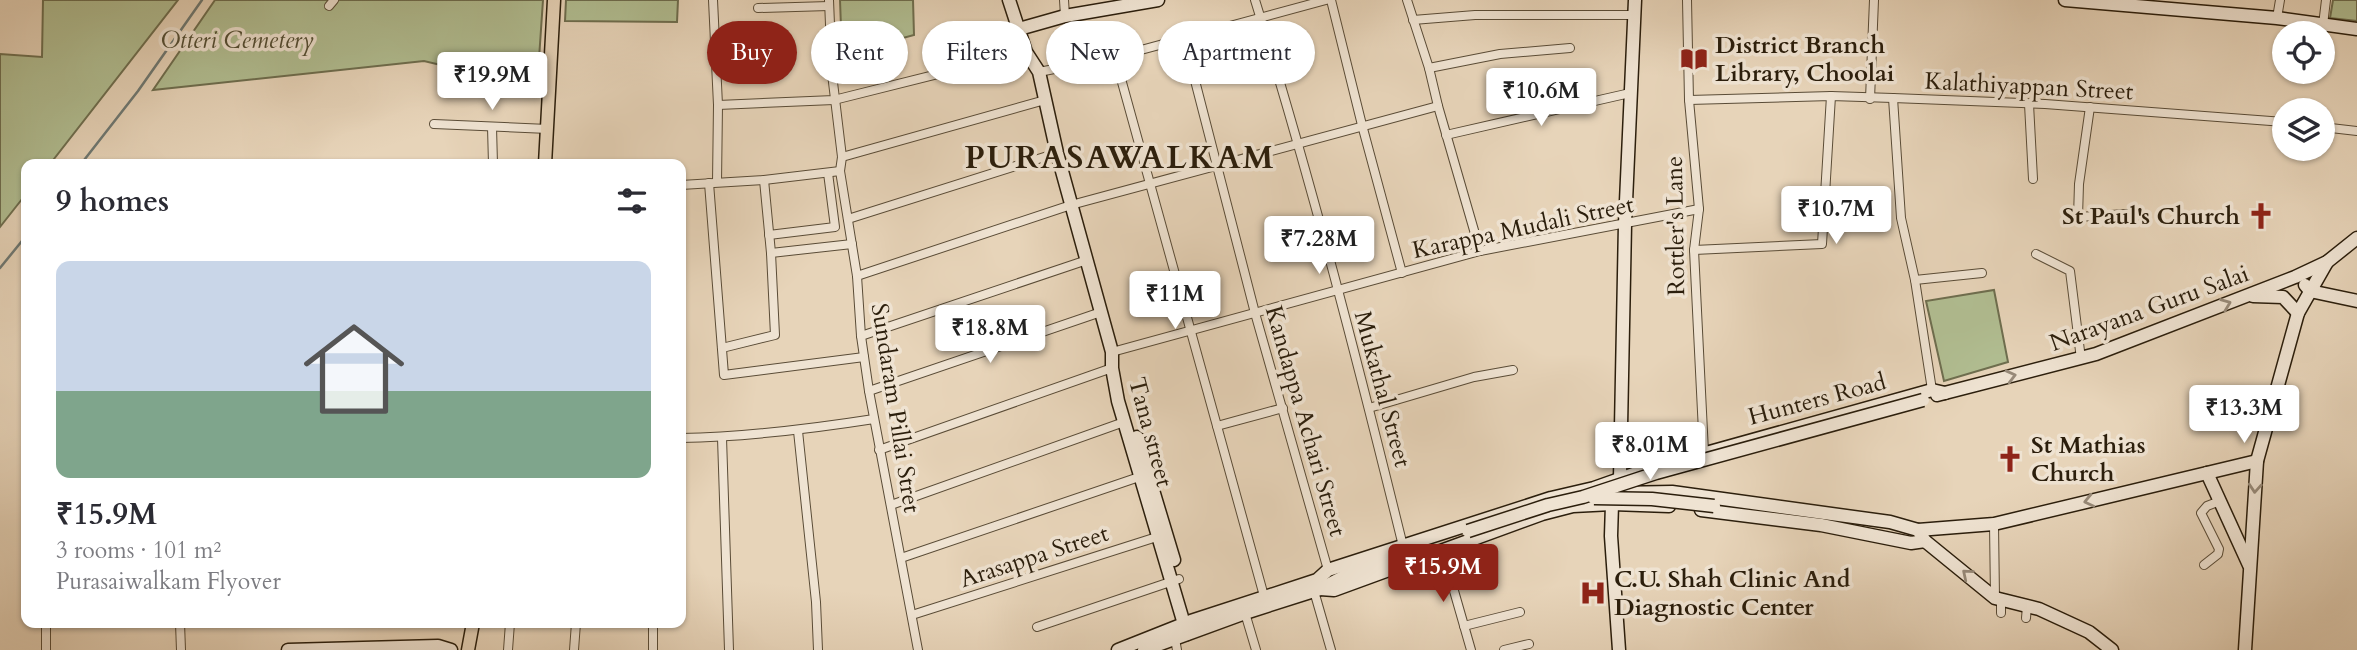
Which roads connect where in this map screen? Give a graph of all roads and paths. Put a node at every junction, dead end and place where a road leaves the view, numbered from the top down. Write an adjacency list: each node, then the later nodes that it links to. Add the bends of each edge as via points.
1 (554, 0): 55 (main road)
2 (713, 0): 47 (street)
3 (1009, 0): 24 (street, Tana street)
4 (1063, 0): 20 (street)
5 (1157, 0): 17 (street)
6 (1255, 0): 22 (street, Mukathal Street)
7 (1328, 0): 22 (street); 52 (street)
8 (1407, 0): 23 (street)
9 (1634, 0): 19 (street)
10 (1687, 0): 45 (street, Rottler's Lane)
11 (1874, 0): 42 (street)
12 (2065, 0): 13 (street)
13 (2079, 0): 21 (street)
14 (2280, 0): 21 (street)
15 (2326, 0): 27 (street)
16 (829, 3): 18 (street); 43 (street)
17 (1116, 3): 20 (street)
18 (758, 8)
19 (1634, 15): 23 (street, via 1475,15); 39 (street)
20 (1065, 16): 28 (street)
21 (2277, 18): 26 (street)
22 (1261, 19): 25 (street); 58 (street, Mukathal Street)
23 (1413, 20): 33 (street)
24 (1016, 21)
25 (1253, 21)
26 (2297, 21)
27 (2323, 21)
28 (1032, 25)
29 (2335, 26): 30 (street)
30 (2357, 29)
31 (1570, 48): 33 (street, via 1500,54)
32 (1032, 61): 35 (street, Tana street)
33 (1430, 68): 48 (street)
34 (1046, 71): 35 (street)
35 (1039, 72): 44 (street, Tana street)
36 (922, 78): 43 (street)
37 (1123, 84): 69 (street)
38 (1196, 84): 63 (street, Kandappa Achari Street)
39 (1630, 93): 57 (street); 75 (street)
40 (1830, 96): 42 (street, Kalathiyappan Street); 45 (street, Kalathiyappan Street); 79 (street, via 1822,244)
41 (1893, 98): 42 (street, Kalathiyappan Street); 46 (street, Kalathiyappan Street); 89 (street, via 1901,218)
42 (1870, 99)
43 (834, 100): 47 (street); 60 (street)
44 (1045, 100): 59 (street, Tana street); 60 (street)
45 (1689, 100): 72 (street, Rottler's Lane)
46 (2029, 104): 49 (street, Kalathiyappan Street); 66 (street)
47 (718, 105): 68 (street)
48 (1438, 106): 52 (street); 57 (street)
49 (2090, 107): 50 (street, Kalathiyappan Street); 73 (street, via 2078,217)
50 (2272, 121)
51 (434, 124): 53 (street)
52 (1362, 125): 58 (street); 85 (street)
53 (492, 127): 55 (street); 61 (street)
54 (2335, 128): 56 (street)
55 (548, 129): 62 (main road)
56 (2357, 131)
57 (1446, 135): 80 (street)
58 (1299, 143): 63 (street); 90 (street, Mukathal Street)
59 (1057, 153): 71 (street, Tana street); 74 (street)
60 (842, 156): 64 (street)
61 (493, 159)
62 (545, 159)
63 (1217, 166): 69 (street); 95 (street, Kandappa Achari Street)
64 (839, 171): 65 (street); 74 (street, Sundaram Pillai Stret)
65 (828, 173): 67 (street); 76 (street, via 835,227)
66 (2032, 179)
67 (764, 180): 68 (street); 76 (street)
68 (713, 183): 70 (street); 99 (street)
69 (1151, 184): 71 (street); 97 (street)
70 (686, 185)
71 (1071, 205): 83 (street, Tana street); 88 (street)
72 (1699, 209): 75 (street, Karappa Mudali Street); 79 (street, Rottler's Lane)
73 (2126, 215)
74 (848, 219): 78 (street, Sundaram Pillai Stret)
75 (1625, 224): 80 (street, Karappa Mudali Street); 122 (street)
76 (769, 235): 81 (street)
77 (2357, 238): 84 (street, Narayana Guru Salai)
78 (852, 244): 81 (street); 88 (street, Sundaram Pillai Stret)
79 (1693, 250): 117 (street, Rottler's Lane)
80 (1480, 251): 85 (street, Karappa Mudali Street)
81 (771, 253): 99 (street, via 775,335)
82 (2036, 254): 102 (street, via 2070,271)
83 (1087, 260): 94 (street, Tana street); 98 (street)
84 (2327, 262): 87 (street, Narayana Guru Salai); 91 (street)
85 (1402, 273): 90 (street, Karappa Mudali Street)
86 (1982, 273): 89 (street)
87 (2298, 275): 91 (street); 92 (street, Narayana Guru Salai)
88 (857, 276): 98 (street, Sundaram Pillai Stret)
89 (1915, 280): 107 (street)
90 (1337, 290): 95 (street, Karappa Mudali Street); 109 (street, Mukathal Street)
91 (2310, 291): 93 (street); 96 (street)
92 (2249, 296): 96 (street, via 2283,297); 102 (street, Narayana Guru Salai, one-way to 92)
93 (2357, 302)
94 (1101, 312): 100 (street, Tana street); 105 (street)
95 (1255, 313): 97 (street, Karappa Mudali Street); 108 (street, Kandappa Achari Street)
96 (2298, 313): 118 (street)
97 (1190, 330): 100 (street, Karappa Mudali Street); 112 (street)
98 (861, 336): 101 (street, Sundaram Pillai Stret)
99 (722, 348): 101 (street, via 724,375)
100 (1112, 352): 103 (street, Tana street)
101 (864, 357): 105 (street, Sundaram Pillai Stret)
102 (2081, 359): 107 (street, Narayana Guru Salai, one-way to 102)
103 (1112, 368): 106 (street, Tana street); 116 (street)
104 (1513, 370): 109 (street)
105 (869, 391): 110 (street, Sundaram Pillai Stret)
106 (1118, 392): 111 (street, Tana street); 120 (street, via 1127,405)
107 (1933, 394): 117 (street, Hunters Road); 121 (street, via 1934,402); 124 (street, bridge)
108 (1283, 408): 112 (street); 137 (street, Kandappa Achari Street)
109 (1369, 408): 131 (street, Mukathal Street)
110 (874, 419): 113 (street); 116 (street, Sundaram Pillai Stret)
111 (1124, 422): 120 (street, Tana street); 126 (street)
112 (1217, 426): 138 (street)
113 (798, 431): 115 (street); 162 (street)
114 (686, 438): 115 (street)
115 (722, 438): 161 (street)
116 (879, 450): 126 (street, Sundaram Pillai Stret)
117 (1703, 452): 121 (street, Hunters Road)
118 (2257, 461): 119 (street); 135 (street, one-way to 135)
119 (2207, 473): 125 (street); 128 (street, one-way to 128)
120 (1144, 476): 129 (street); 133 (street)
121 (1644, 481): 122 (street, Hunters Road); 122 (street); 123 (street)
122 (1617, 491): 127 (street); 131 (street, via 1594,488 1551,498); 132 (street); 170 (street, via 1611,536)
123 (1672, 492): 127 (street); 130 (street, via 1890,522)
124 (1583, 497): 130 (street, bridge, via 1805,516); 137 (street, bridge, via 1468,531)
125 (2220, 501): 134 (street, via 2201,513 2219,549); 135 (street)
126 (891, 505): 133 (street, Sundaram Pillai Stret)
127 (1669, 506): 130 (street, via 1821,525 1912,543)
128 (1994, 524): 130 (street); 139 (street)
129 (1163, 535): 136 (street); 142 (street, Arasappa Street)
130 (1916, 535): 139 (street, one-way to 130)
131 (1403, 546): 137 (street)
132 (1442, 549): 137 (street, via 1335,590); 143 (street)
133 (901, 558): 142 (street, Sundaram Pillai Stret)
134 (2204, 565)
135 (2250, 567): 172 (street)
136 (1176, 580): 144 (street); 151 (street)
137 (1322, 583): 138 (street); 141 (street); 167 (street, Kandappa Achari Street)
138 (1264, 596): 151 (street)
139 (1999, 603): 171 (street, via 2089,632)
140 (1520, 612): 143 (street)
141 (1245, 613): 151 (street); 166 (street)
142 (912, 615): 163 (street, Sundaram Pillai Stret)
143 (1464, 626): 168 (street)
144 (1037, 627)
145 (46, 628): 153 (street)
146 (180, 628): 154 (street)
147 (472, 628): 157 (main road)
148 (510, 628): 158 (street)
149 (576, 628): 159 (street)
150 (653, 628): 160 (street)
151 (1183, 633): 164 (street); 165 (street)
152 (1529, 644): 169 (street)
153 (46, 650)
154 (181, 650)
155 (288, 650): 156 (street, via 438,646)
156 (450, 650)
157 (468, 650)
158 (508, 650)
159 (574, 650)
160 (653, 650)
161 (729, 650)
162 (818, 650)
163 (918, 650)
164 (1118, 650)
165 (1144, 650)
166 (1255, 650)
167 (1331, 650)
168 (1471, 650)
169 (1504, 650)
170 (1619, 650)
171 (2112, 650)
172 (2245, 650)

